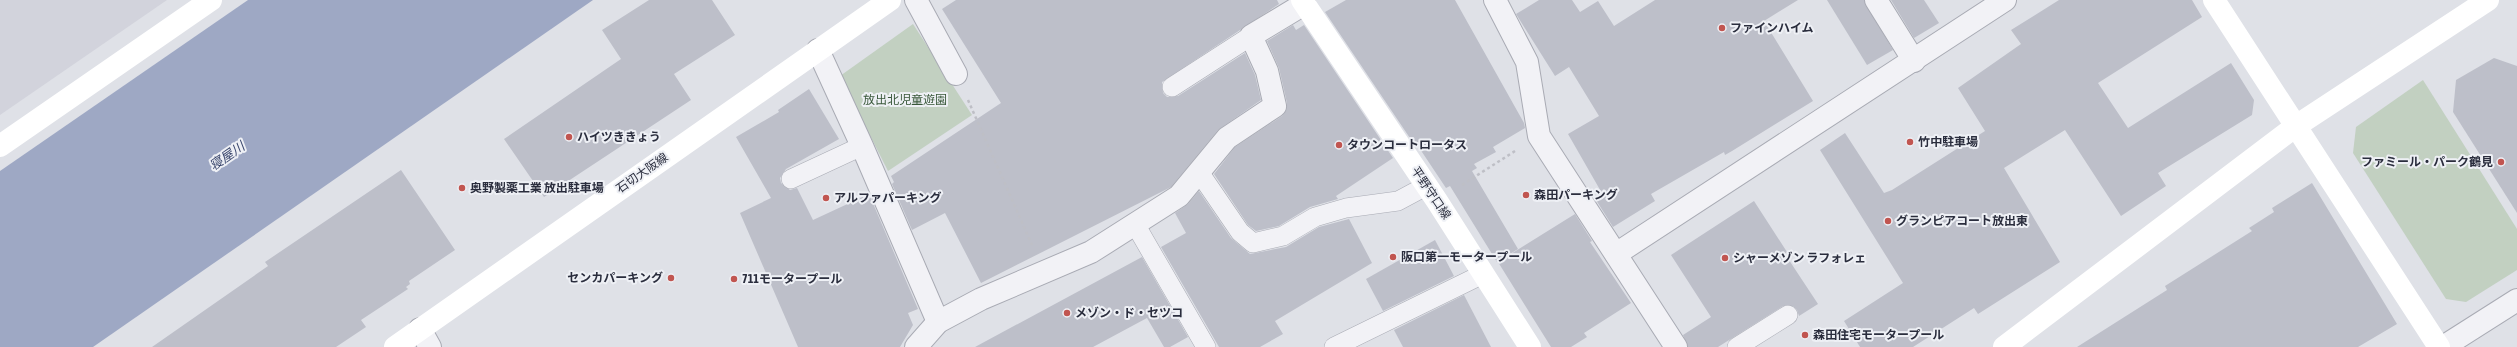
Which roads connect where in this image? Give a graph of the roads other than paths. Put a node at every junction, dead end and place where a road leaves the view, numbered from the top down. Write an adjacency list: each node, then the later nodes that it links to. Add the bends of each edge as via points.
1 (212, 0): 16 (street)
2 (890, 0): 11 (street, 石切大阪線)
3 (916, 0): 13 (street)
4 (1495, 0): 22 (street, via 1527,62 1539,136)
5 (1876, 0): 12 (street)
6 (2005, 0): 12 (street)
7 (2214, 0): 15 (street)
8 (2488, 0): 15 (street)
9 (1306, 1): 10 (street); 20 (street, 平野守口線)
10 (1251, 36): 14 (lane); 18 (street, via 1267,71 1275,106 1227,138)
11 (818, 50): 17 (street); 27 (street, 石切大阪線)
12 (1914, 60): 22 (street)
13 (956, 74)
14 (1172, 87)
15 (2296, 126): 35 (street); 36 (street)
16 (0, 146)
17 (862, 146): 19 (lane); 26 (street)
18 (1199, 172): 20 (lane, via 1240,232 1253,243 1283,236 1315,217 1346,208 1398,201); 21 (street, via 1179,196)
19 (791, 179)
20 (1431, 193): 23 (street, 平野守口線)
21 (1135, 224): 26 (street, via 1091,252 981,299); 30 (lane)
22 (1616, 254): 33 (street)
23 (1483, 274): 31 (lane); 32 (street, 平野守口線)
24 (2517, 300): 37 (street)
25 (1788, 315): 34 (lane)
26 (938, 322): 28 (street)
27 (425, 338): 29 (street, 石切大阪線)
28 (923, 344)
29 (395, 347)
30 (1206, 347)
31 (1334, 347)
32 (1530, 347)
33 (1676, 347)
34 (1737, 347)
35 (2004, 347)
36 (2439, 347)
37 (2443, 347)

